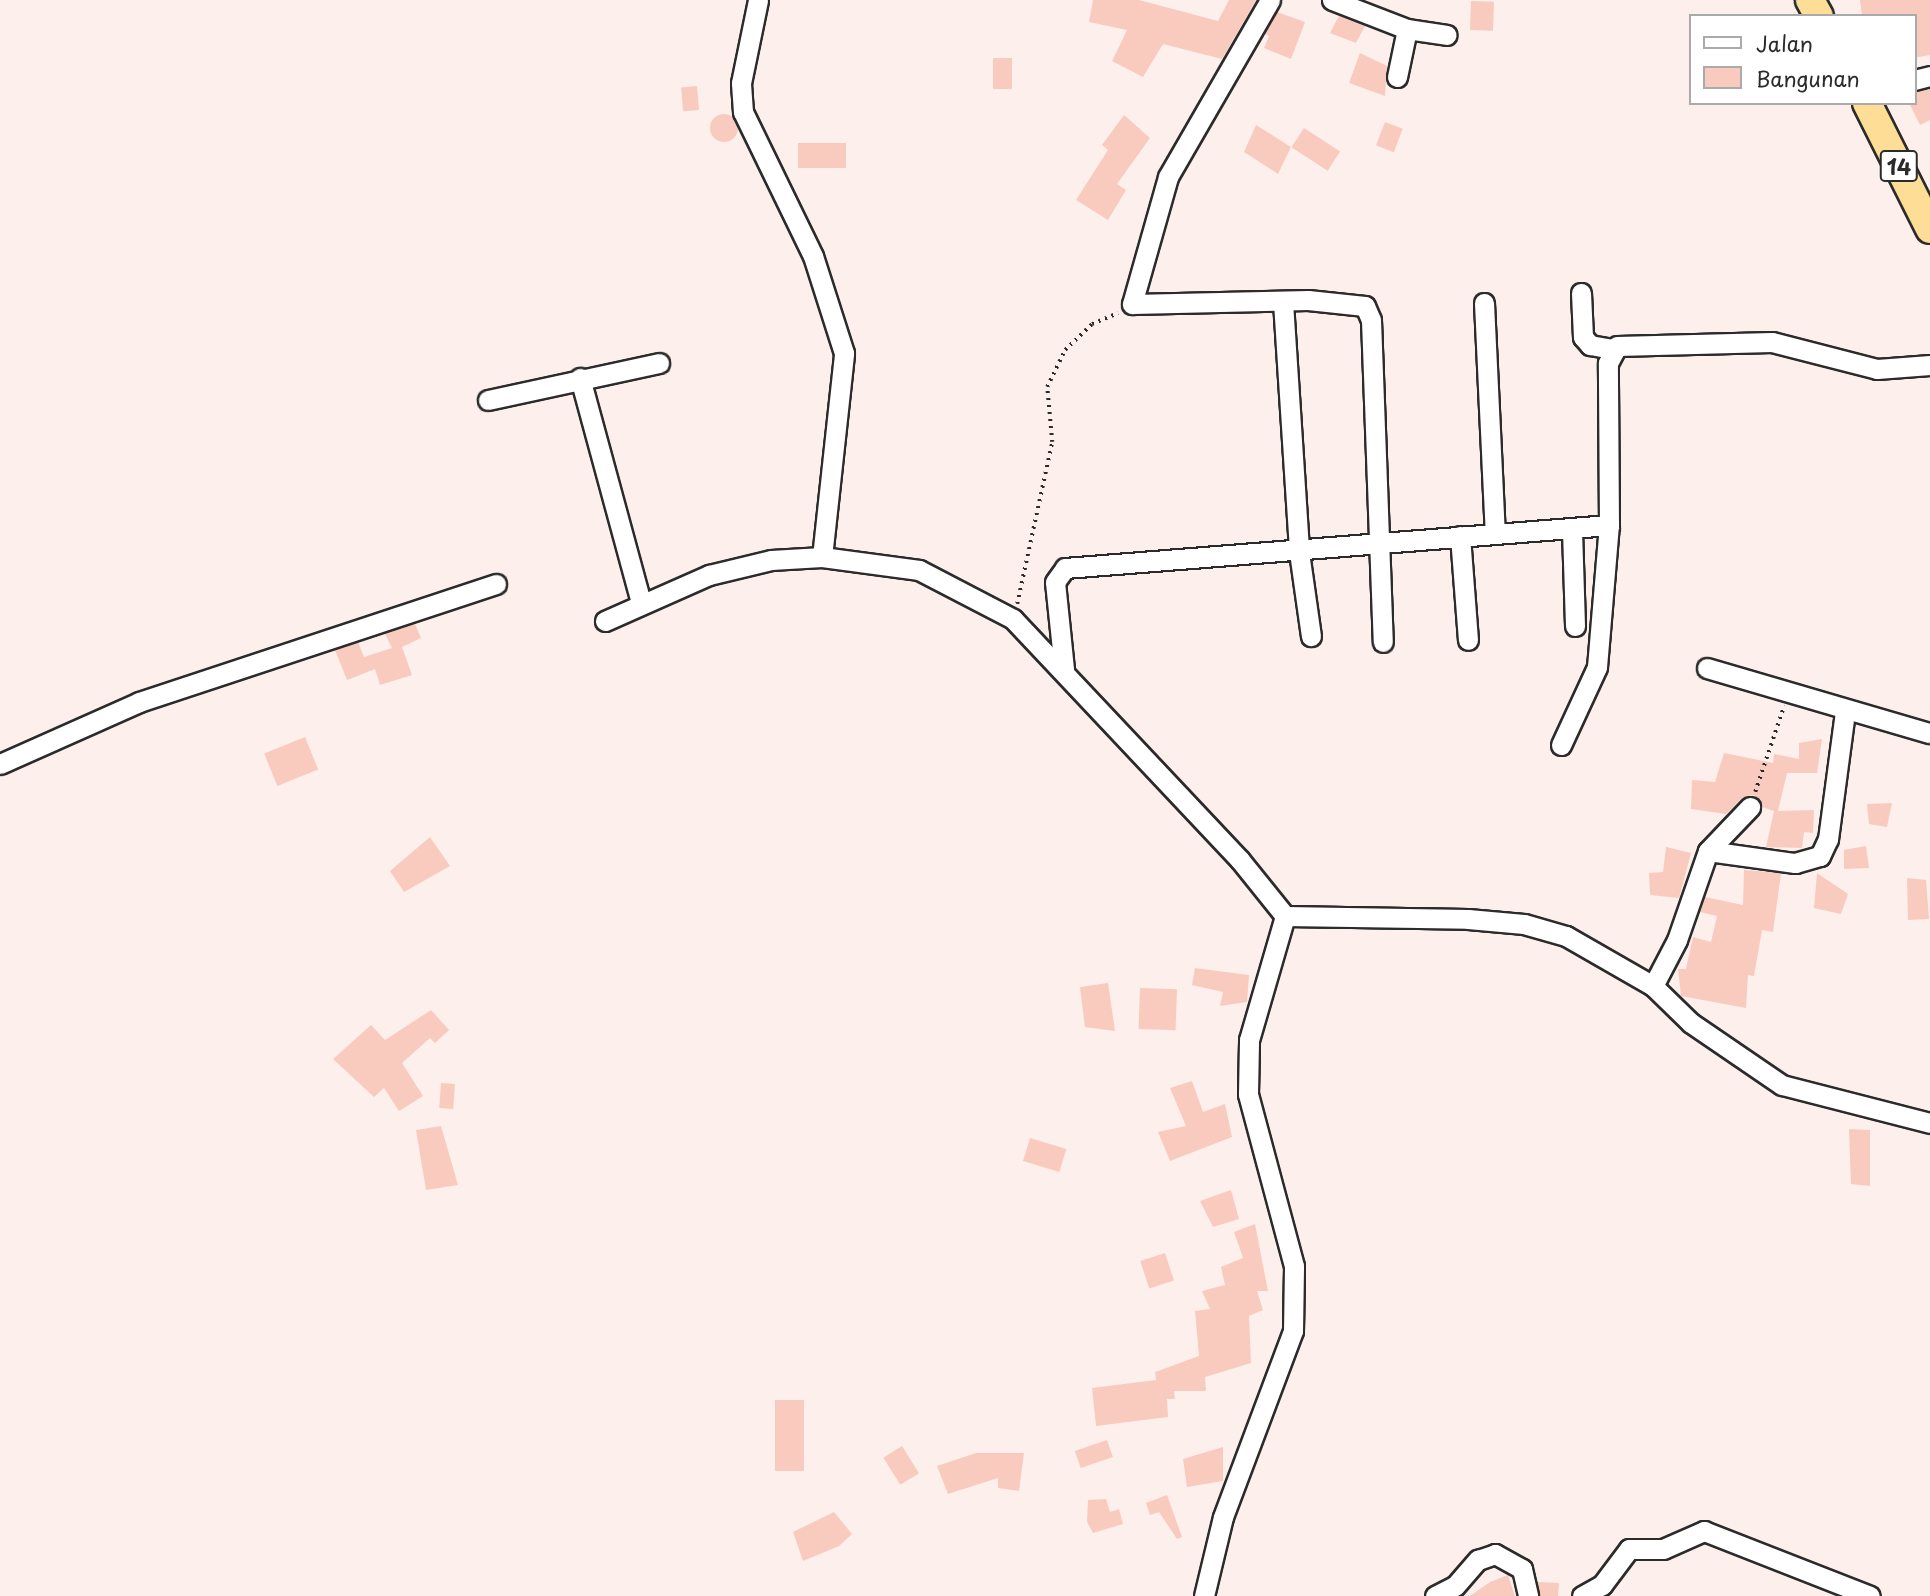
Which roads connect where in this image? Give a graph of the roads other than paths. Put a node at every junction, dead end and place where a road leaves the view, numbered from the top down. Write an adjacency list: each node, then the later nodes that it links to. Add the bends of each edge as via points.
1 (758, 0): 23 (street, via 741,83 743,112 813,256 844,353)
2 (1270, 0): 10 (street, via 1168,177 1132,304)
3 (1332, 0): 4 (street)
4 (1407, 29): 5 (street); 6 (street)
5 (1447, 36)
6 (1397, 77)
7 (1868, 105): 8 (highway, 14)
8 (1930, 229)
9 (1581, 293): 12 (street, via 1583,337 1590,345)
10 (1283, 302): 21 (street, via 1356,304 1369,312); 22 (street)
11 (1484, 303): 19 (street)
12 (1612, 349): 14 (street, via 1772,342 1877,369); 17 (street)
13 (659, 363): 15 (street)
14 (1930, 365)
15 (580, 378): 16 (street); 25 (street)
16 (488, 400)
17 (1609, 524): 18 (street); 35 (street, via 1597,667)
18 (1572, 530): 19 (street); 27 (street)
19 (1495, 533): 20 (street)
20 (1460, 536): 21 (street); 29 (street)
21 (1376, 545): 22 (street); 30 (street)
22 (1299, 552): 28 (street); 32 (street, via 1065,568 1055,582)
23 (822, 557): 25 (street, via 771,560 709,575); 32 (street, via 919,569 1013,619)
24 (496, 584): 36 (street, via 139,702)
25 (641, 603): 26 (street)
26 (605, 621)
27 (1575, 626)
28 (1311, 636)
29 (1468, 640)
30 (1383, 642)
31 (1707, 668): 33 (street)
32 (1065, 669): 39 (street, via 1240,860)
33 (1845, 711): 34 (street); 38 (street, via 1828,839 1820,856 1795,863)
34 (1930, 733)
35 (1561, 745)
36 (0, 764)
37 (1750, 807): 38 (street)
38 (1708, 851): 40 (street, via 1677,940)
39 (1285, 916): 40 (street, via 1524,924 1566,936); 42 (street, via 1249,1040 1248,1094 1294,1266 1293,1331 1223,1517)
40 (1653, 986): 41 (street, via 1691,1023 1782,1085 1815,1098)
41 (1930, 1123)
42 (1204, 1596)
43 (1435, 1596): 44 (street, via 1455,1586 1478,1560 1496,1554 1522,1569)
44 (1528, 1596)
45 (1582, 1596): 46 (street, via 1602,1585 1629,1549 1663,1549 1704,1531)
46 (1870, 1596)

